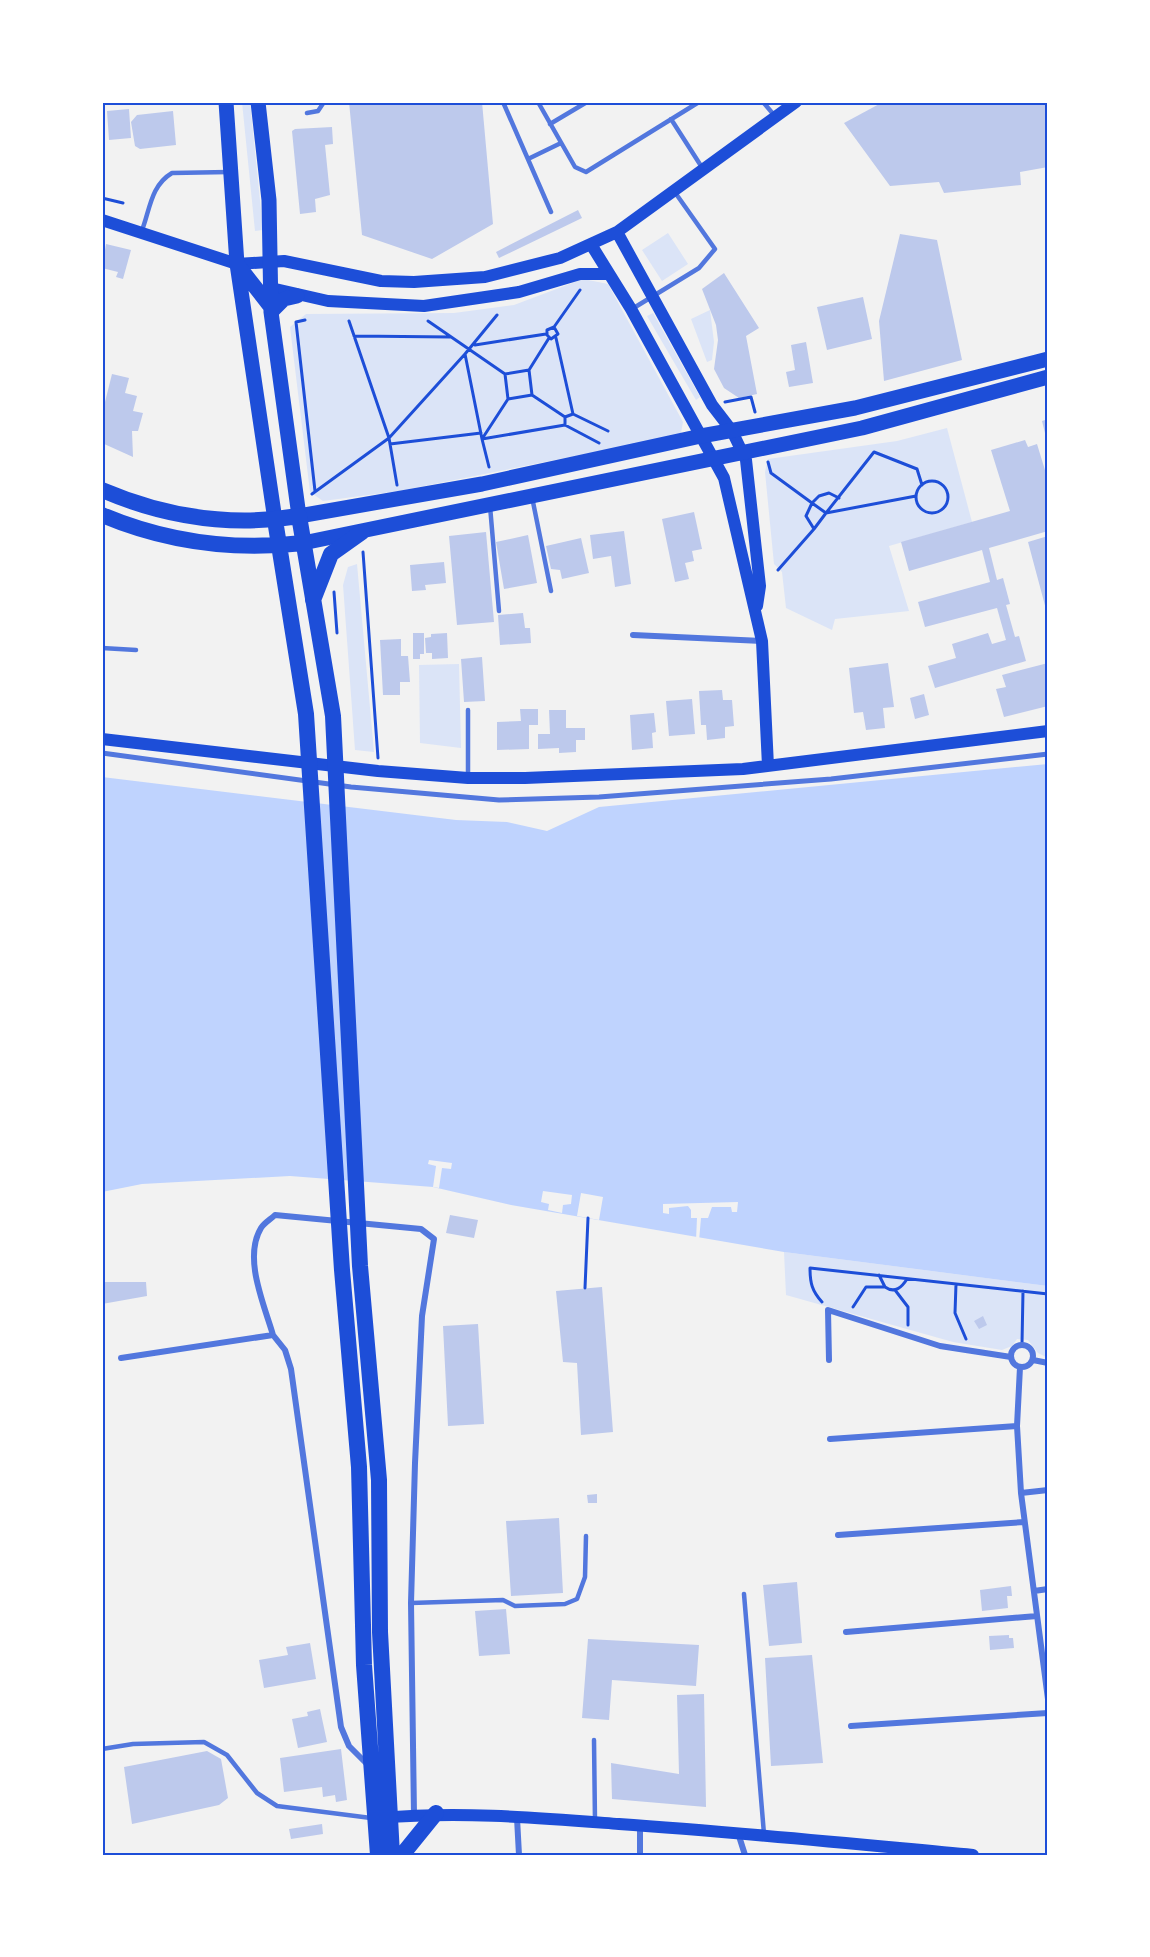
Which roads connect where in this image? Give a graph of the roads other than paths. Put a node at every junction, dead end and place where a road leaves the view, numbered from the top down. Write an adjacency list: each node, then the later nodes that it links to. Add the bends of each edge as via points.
1 (226, 102): 16 (main road)
2 (258, 102): 24 (main road, via 269,200)
3 (324, 102): 10 (lane, via 318,111)
4 (503, 102): 15 (lane)
5 (538, 102): 13 (lane)
6 (587, 102): 13 (lane)
7 (699, 102): 12 (lane)
8 (763, 102): 11 (lane)
9 (796, 102): 11 (main road)
10 (307, 113)
11 (776, 118): 17 (main road)
12 (671, 119): 14 (lane, via 586,172 575,167); 17 (lane)
13 (550, 124): 14 (lane)
14 (561, 142): 15 (lane)
15 (528, 159): 19 (lane)
16 (232, 171): 22 (lane, via 172,173 165,177 152,195); 25 (main road)
17 (705, 171): 18 (main road)
18 (674, 191): 21 (main road); 29 (lane, via 715,249 699,268)
19 (551, 212)
20 (102, 220): 22 (main road)
21 (617, 232): 23 (main road); 29 (main road)
22 (141, 233): 25 (main road)
23 (592, 246): 24 (main road, via 527,268 485,277 414,282); 26 (main road)
24 (269, 261): 25 (main road); 27 (main road)
25 (237, 264): 27 (main road); 31 (main road); 43 (main road)
26 (609, 274): 28 (main road, via 580,274 519,292 434,305 360,305); 30 (main road)
27 (271, 288): 28 (main road); 31 (main road)
28 (297, 296): 31 (main road, via 284,299)
29 (653, 297): 30 (lane); 34 (main road, via 712,405)
30 (631, 309): 35 (main road)
31 (271, 310): 42 (main road)
32 (1048, 359): 34 (main road, via 855,408)
33 (1048, 377): 36 (main road, via 905,418)
34 (732, 431): 35 (main road); 36 (main road)
35 (701, 436): 37 (main road); 42 (main road, via 482,484)
36 (743, 454): 37 (main road); 50 (main road, via 760,586)
37 (712, 459): 39 (main road); 50 (main road, via 724,478)
38 (102, 490): 43 (highway, via 144,506 194,517)
39 (532, 495): 40 (main road); 47 (lane)
40 (490, 504): 44 (main road); 49 (lane)
41 (102, 515): 46 (highway, via 191,541 246,548)
42 (299, 516): 43 (highway); 45 (highway)
43 (275, 520): 46 (highway)
44 (362, 532): 45 (main road); 48 (highway, via 331,554)
45 (303, 543): 46 (highway); 48 (highway)
46 (279, 546): 88 (highway, via 306,714 342,1270 359,1467 364,1665)
47 (551, 591)
48 (313, 600): 91 (highway, via 333,716 360,1266 379,1480)
49 (500, 611)
50 (756, 611): 52 (main road)
51 (633, 635): 52 (street)
52 (762, 641): 60 (main road)
53 (102, 648): 54 (lane)
54 (136, 650)
55 (468, 710): 61 (lane)
56 (1048, 731): 60 (main road)
57 (102, 739): 61 (main road)
58 (102, 753): 59 (street, via 351,787 500,800 831,779)
59 (1048, 754)
60 (768, 766): 61 (main road)
61 (468, 778)
62 (273, 1335): 64 (street); 79 (street, via 253,1252 261,1228 275,1215 421,1229 434,1239 422,1316); 88 (street, via 285,1350 291,1369 341,1727 355,1754)
63 (1011, 1357): 65 (street, via 939,1346 828,1310); 66 (street, via 1012,1350 1022,1344 1032,1349); 68 (street)
64 (121, 1358)
65 (829, 1360)
66 (1033, 1360): 67 (street); 68 (street)
67 (1048, 1363)
68 (1020, 1367): 69 (street)
69 (1017, 1426): 70 (street); 72 (street)
70 (830, 1438)
71 (1048, 1490): 72 (street)
72 (1021, 1493): 73 (street)
73 (1024, 1522): 74 (street); 77 (street)
74 (838, 1535)
75 (586, 1536): 79 (lane, via 585,1577 580,1594 569,1604 515,1606 503,1600)
76 (1048, 1589): 77 (street)
77 (1034, 1591): 80 (street)
78 (744, 1594): 96 (lane)
79 (411, 1603): 90 (street)
80 (1037, 1616): 81 (street); 82 (street)
81 (846, 1632)
82 (1047, 1682): 83 (street)
83 (1048, 1698)
84 (1048, 1713): 85 (street)
85 (851, 1725)
86 (594, 1740): 93 (lane)
87 (102, 1749): 91 (lane, via 204,1742 227,1755 256,1793 277,1806)
88 (372, 1767): 91 (highway)
89 (436, 1813): 90 (main road); 92 (main road); 99 (highway)
90 (414, 1815): 91 (main road)
91 (383, 1817): 97 (highway); 98 (highway)
92 (517, 1818): 93 (main road); 100 (street)
93 (595, 1822): 94 (main road)
94 (639, 1825): 95 (main road); 101 (street)
95 (738, 1832): 96 (main road); 102 (street)
96 (765, 1835): 103 (main road)
97 (378, 1855)
98 (392, 1855)
99 (402, 1855)
100 (519, 1855)
101 (640, 1855)
102 (746, 1855)
103 (973, 1855)

